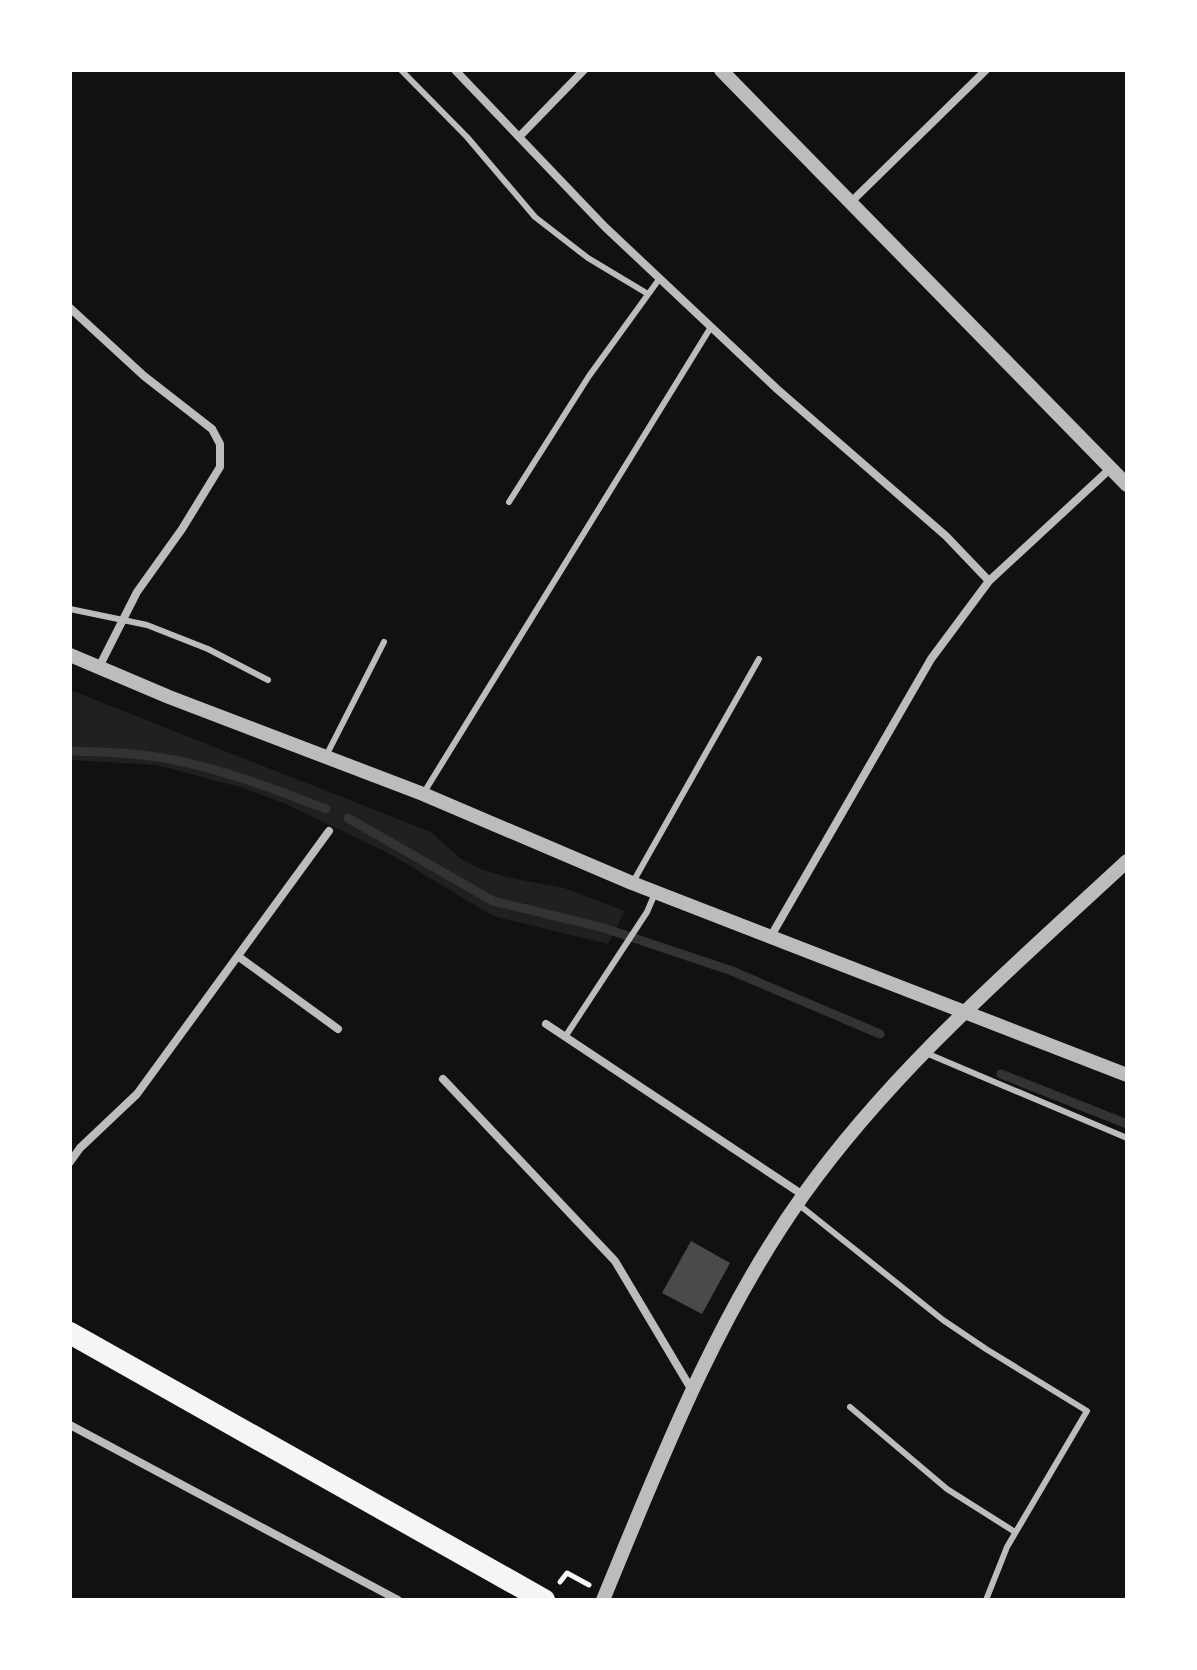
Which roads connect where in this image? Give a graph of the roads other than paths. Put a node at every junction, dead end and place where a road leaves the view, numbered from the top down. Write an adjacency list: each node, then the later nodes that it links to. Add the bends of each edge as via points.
1 (401, 70): 9 (lane, via 535,217 588,258)
2 (455, 70): 6 (street)
3 (584, 70): 6 (street)
4 (721, 70): 7 (street)
5 (986, 70): 7 (street)
6 (519, 137): 8 (street)
7 (851, 202): 12 (street)
8 (660, 278): 9 (lane); 11 (street)
9 (648, 294): 14 (lane)
10 (70, 308): 17 (street, via 212,429 220,444 220,467)
11 (711, 327): 15 (street, via 946,536); 24 (lane)
12 (1111, 468): 13 (street); 15 (street)
13 (1127, 485)
14 (509, 502)
15 (989, 581): 29 (street, via 931,659)
16 (70, 609): 17 (lane)
17 (124, 618): 21 (street); 22 (lane, via 208,649)
18 (384, 642): 23 (lane)
19 (70, 655): 21 (street)
20 (759, 659): 27 (lane)
21 (99, 667): 23 (street)
22 (268, 680)
23 (326, 756): 24 (street)
24 (423, 794): 27 (street)
25 (329, 831): 30 (street)
26 (1127, 861): 31 (street)
27 (632, 883): 28 (street)
28 (657, 891): 29 (street); 34 (lane)
29 (771, 936): 31 (street)
30 (239, 957): 33 (street); 39 (street, via 137,1094)
31 (964, 1013): 35 (street); 36 (street)
32 (546, 1024): 34 (street)
33 (338, 1029)
34 (565, 1037): 40 (street)
35 (923, 1052): 38 (lane); 40 (street)
36 (1127, 1075)
37 (443, 1079): 42 (street, via 615,1261)
38 (1127, 1138)
39 (70, 1162)
40 (800, 1200): 42 (street); 45 (lane, via 943,1320 1087,1411)
41 (70, 1333): 47 (highway)
42 (693, 1392): 48 (street)
43 (850, 1407): 45 (lane, via 947,1489)
44 (70, 1425): 46 (street)
45 (1015, 1532): 49 (lane)
46 (398, 1600)
47 (544, 1600)
48 (603, 1600)
49 (986, 1600)

